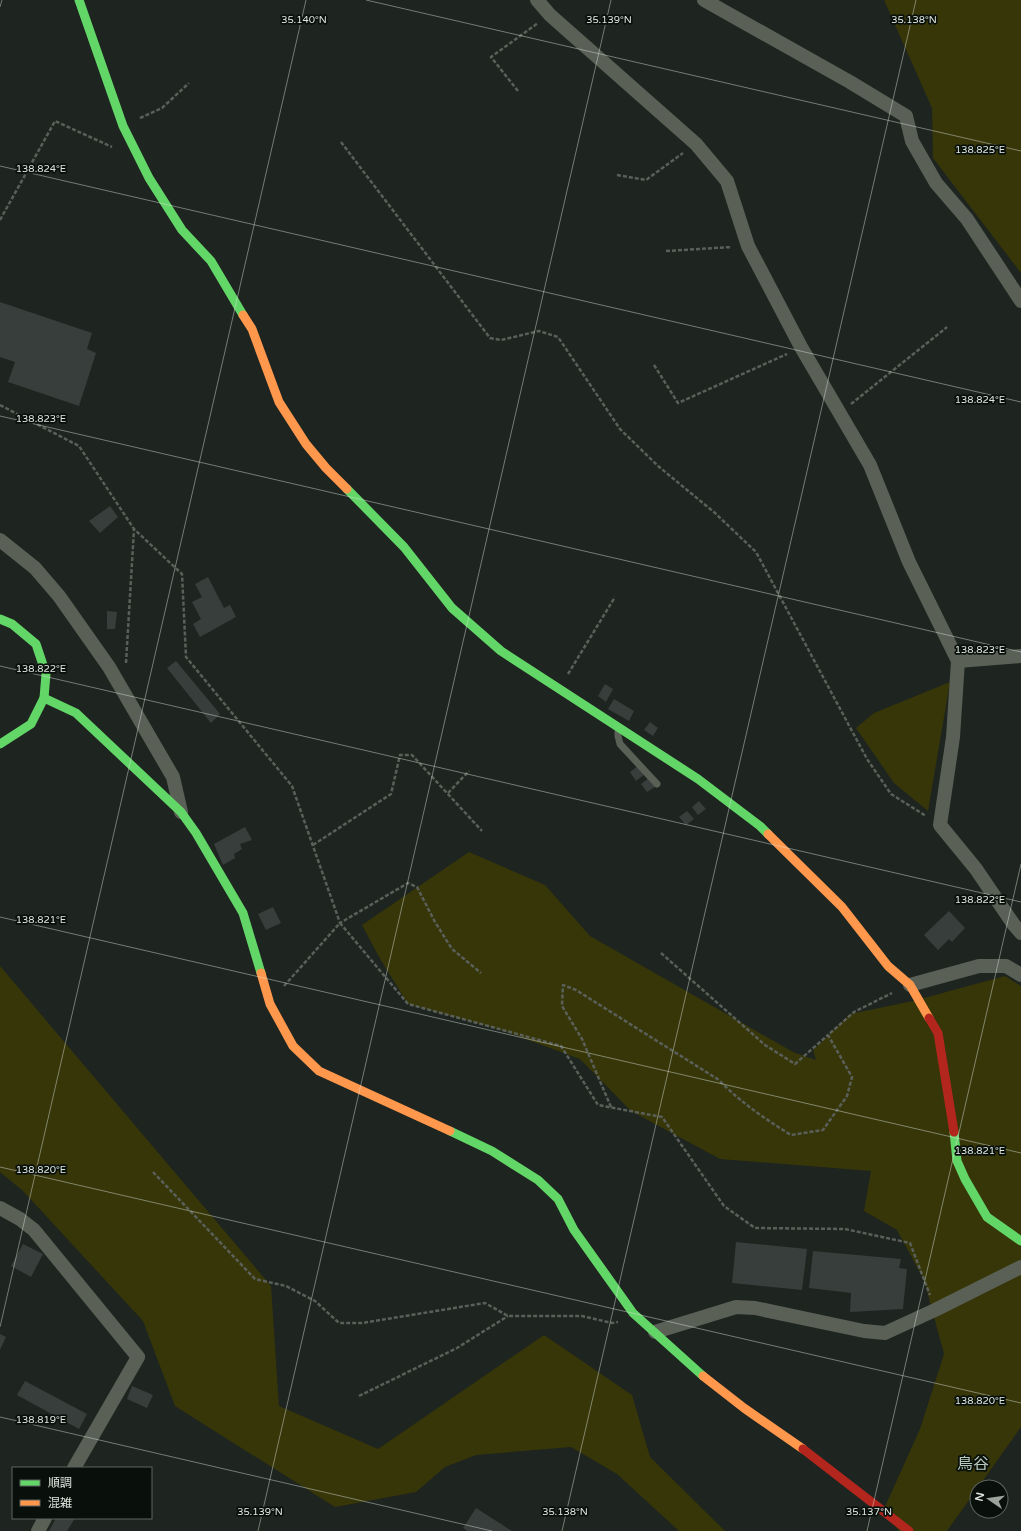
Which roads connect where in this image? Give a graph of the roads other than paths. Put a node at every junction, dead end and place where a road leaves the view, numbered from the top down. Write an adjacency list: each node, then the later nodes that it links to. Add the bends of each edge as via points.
1 (79, 0): 10 (street, via 123,126 149,178 182,230 211,261 252,329 279,402 306,444 404,548 452,608 501,652)
2 (537, 0): 8 (street, via 550,15 696,144 727,181 748,246 801,347 870,465 909,562)
3 (704, 0): 4 (street, via 906,116 912,141 936,183 967,219)
4 (1021, 301)
5 (0, 540): 13 (street, via 35,568 59,596 109,667 172,777)
6 (0, 619): 9 (street, via 12,624 36,644 46,674)
7 (1021, 656): 8 (street)
8 (958, 662): 14 (street, via 953,737 940,825 976,869)
9 (44, 698): 11 (street, via 31,724); 13 (street, via 76,712)
10 (619, 728): 12 (lane, via 620,744); 16 (street, via 698,779 760,826 842,907 888,966)
11 (0, 744)
12 (657, 784)
13 (181, 812): 20 (street, via 243,914 269,1000 293,1046 318,1071 492,1151 538,1180 558,1199 574,1230 633,1313)
14 (1021, 933)
15 (1021, 975): 16 (street, via 1006,966 979,966)
16 (910, 985): 18 (street, via 938,1033 957,1161 987,1217)
17 (0, 1208): 21 (street, via 34,1230 138,1357)
18 (1021, 1241)
19 (1021, 1267): 20 (street, via 885,1333 864,1332 755,1308 736,1307)
20 (655, 1332): 24 (street, via 709,1381)
21 (75, 1467)
22 (44, 1519): 23 (street)
23 (38, 1531)
24 (909, 1531)

